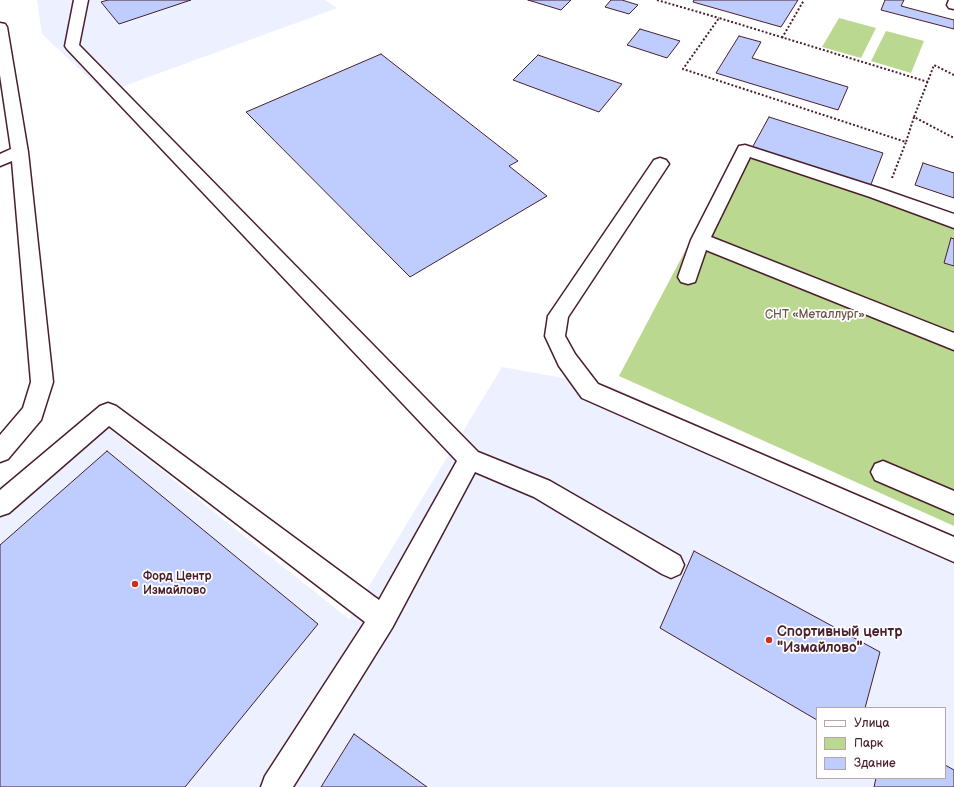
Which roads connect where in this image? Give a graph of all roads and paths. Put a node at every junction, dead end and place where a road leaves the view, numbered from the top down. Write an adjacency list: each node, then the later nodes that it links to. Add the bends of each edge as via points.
1 (81, 0): 21 (lane, via 72,46)
2 (657, 0): 4 (path)
3 (804, 0): 6 (path)
4 (719, 18): 6 (path); 11 (path, via 683,69)
5 (0, 27): 12 (lane)
6 (782, 38): 8 (path)
7 (954, 75): 8 (path, via 934,65)
8 (928, 82): 9 (path)
9 (914, 117): 10 (path); 11 (path)
10 (954, 138)
11 (906, 142): 15 (path)
12 (20, 152): 13 (lane); 20 (lane, via 42,382 33,413)
13 (0, 160)
14 (660, 164): 25 (lane, via 558,316 555,336 567,360 590,390)
15 (890, 183)
16 (954, 221): 17 (lane, via 745,150)
17 (700, 240): 18 (lane); 19 (lane)
18 (688, 277)
19 (954, 342)
20 (0, 452)
21 (470, 459): 26 (lane, via 542,489); 27 (lane)
22 (883, 472): 23 (lane)
23 (954, 503)
24 (0, 505): 27 (lane, via 108,413)
25 (954, 550)
26 (671, 565)
27 (383, 619): 28 (lane)
28 (276, 787)

